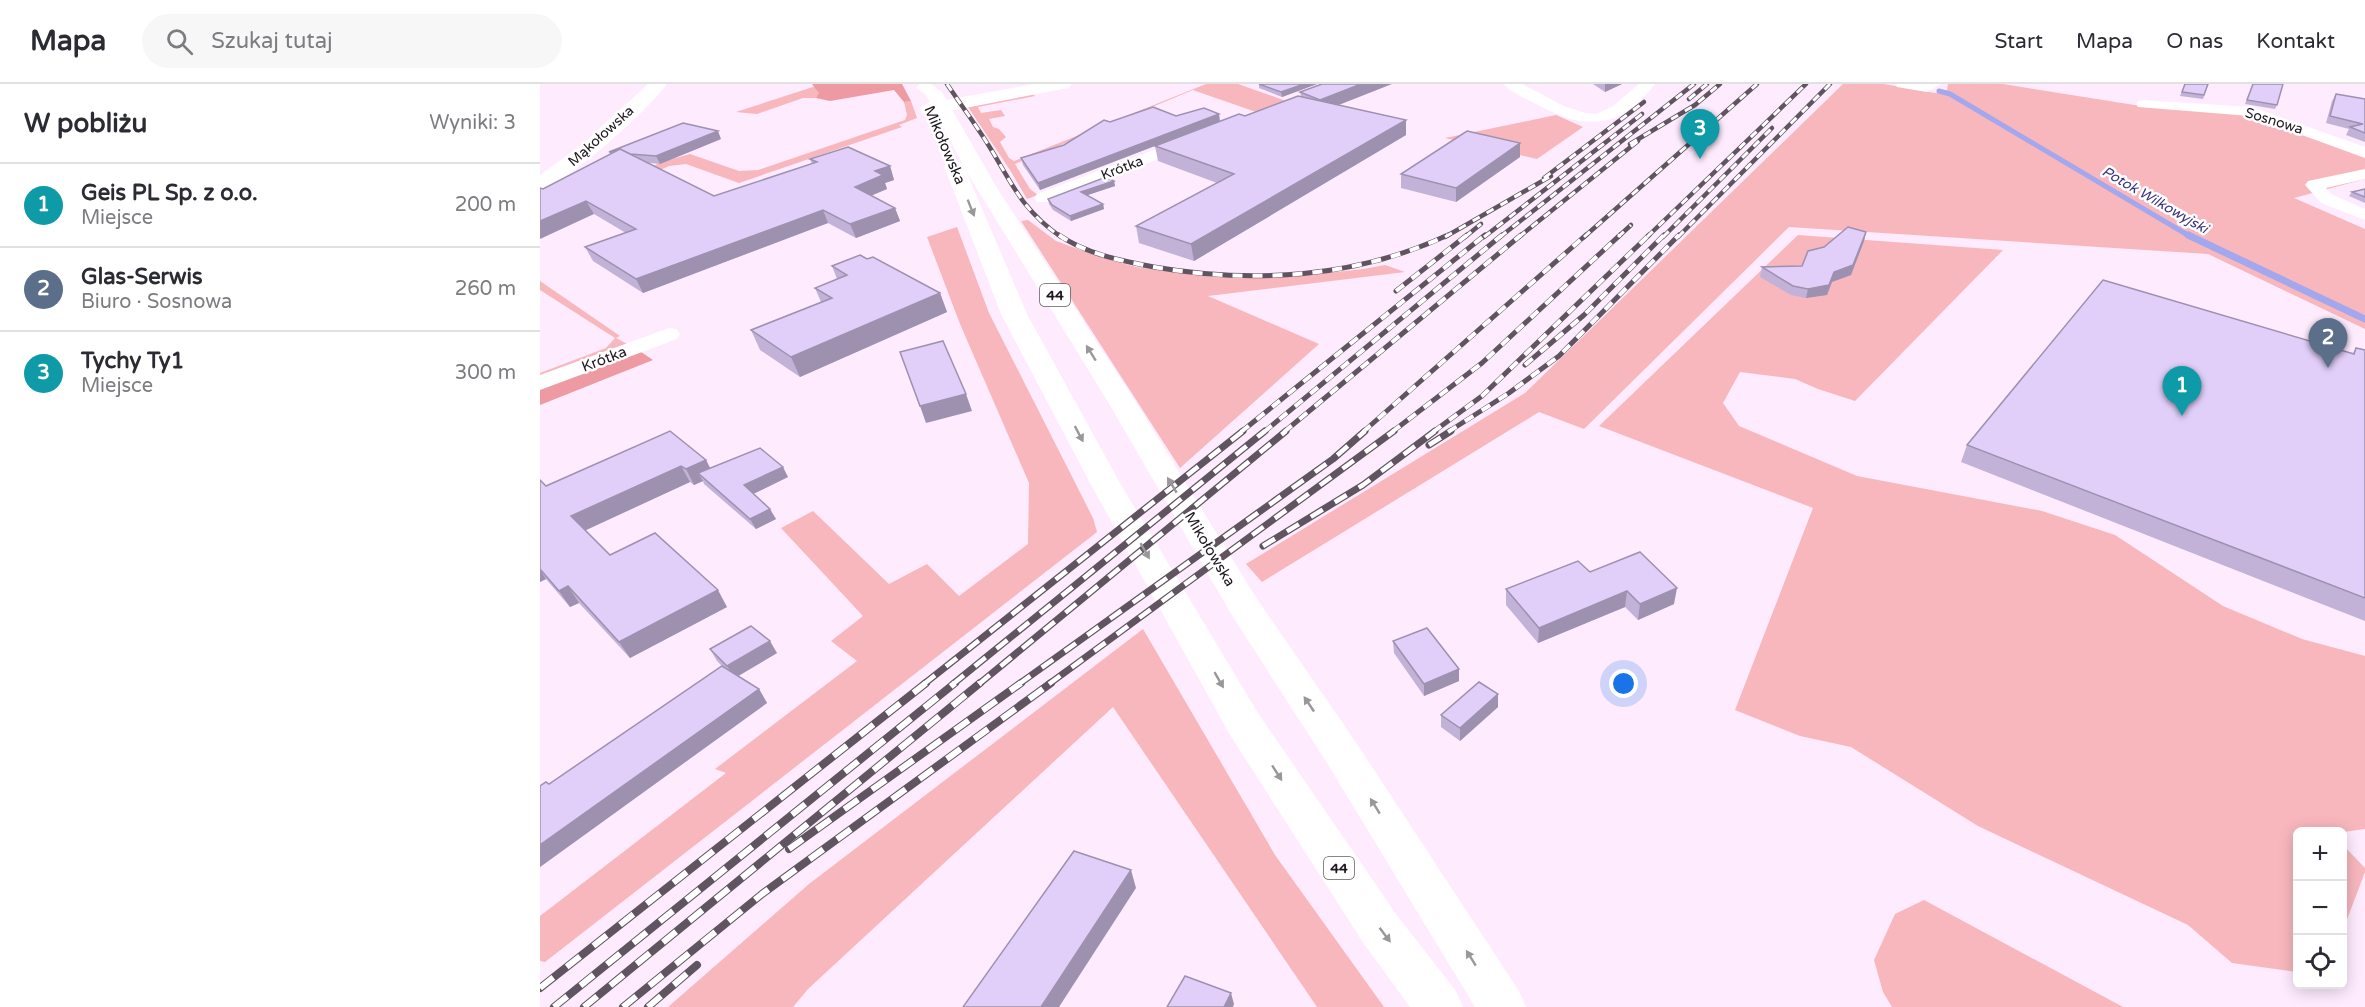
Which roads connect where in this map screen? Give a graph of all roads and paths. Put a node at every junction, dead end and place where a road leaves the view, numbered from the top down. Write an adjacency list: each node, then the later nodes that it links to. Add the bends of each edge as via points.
1 (658, 84): 12 (main road, Mąkołowska, via 585,152)
2 (1063, 84): 7 (main road)
3 (1511, 84): 4 (street, via 1562,110 1593,118 1608,115)
4 (1648, 84)
5 (1902, 84): 6 (street, via 1927,88)
6 (1934, 84)
7 (929, 97): 17 (main road, Mikołowska / 44, one-way to 17, via 1014,314 1105,483 1244,724 1380,929); 18 (main road, Mikołowska / 44, one-way to 7, via 1245,608 1068,315)
8 (2143, 104): 10 (street, Sosnowa, via 2252,112)
9 (1210, 134): 13 (street, Krótka)
10 (2365, 153)
11 (2365, 174): 14 (street, via 2314,185 2327,199)
12 (540, 184)
13 (1043, 198)
14 (2365, 215)
15 (669, 334): 16 (street, Krótka)
16 (540, 383)
17 (1439, 1007)
18 (1502, 1007)

